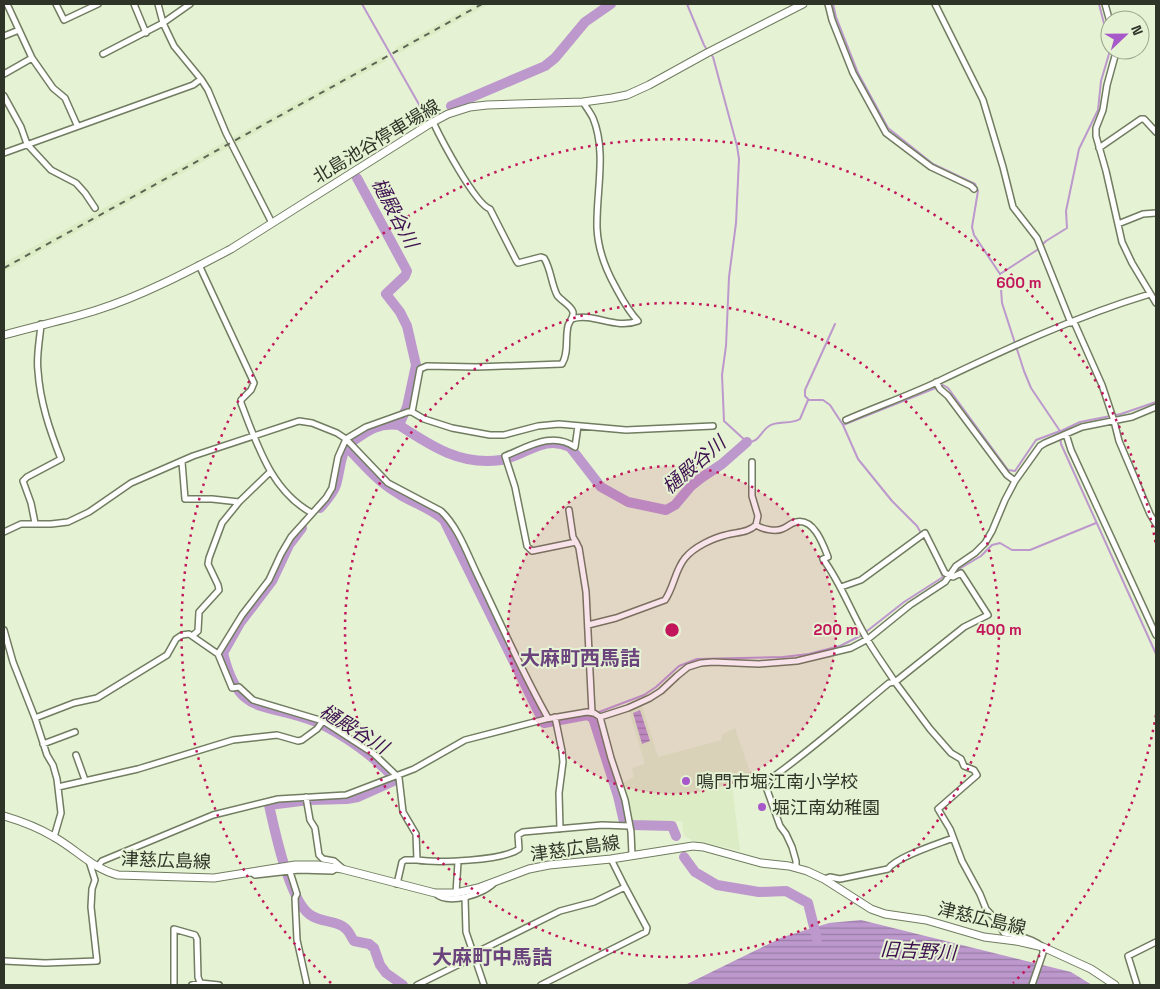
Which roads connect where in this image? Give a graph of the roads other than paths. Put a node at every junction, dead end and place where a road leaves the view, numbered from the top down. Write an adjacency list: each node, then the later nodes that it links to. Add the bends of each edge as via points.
1 (7, 4): 11 (street)
2 (56, 4): 3 (street, via 64,20)
3 (98, 4)
4 (134, 4): 12 (street)
5 (158, 4): 10 (street)
6 (190, 4): 10 (street)
7 (802, 4): 20 (main road, 北島池谷停車場線, via 627,95)
8 (828, 4): 27 (street, via 853,73 886,133 931,167)
9 (935, 4): 36 (street, via 983,100 1013,207 1037,238)
10 (163, 23): 12 (street); 18 (street, via 174,46)
11 (19, 30): 13 (street); 15 (street)
12 (146, 33): 14 (street)
13 (4, 36)
14 (103, 54)
15 (32, 58): 17 (street); 22 (street, via 53,88 65,98)
16 (1113, 60): 25 (street, via 1103,110 1096,128)
17 (4, 74)
18 (201, 79): 22 (street, via 193,85); 30 (street)
19 (4, 96): 24 (street)
20 (583, 102): 21 (main road, 北島池谷停車場線, via 470,107); 35 (street, via 596,129 600,158 597,230 601,253 624,304 638,321 626,324 579,316)
21 (432, 122): 30 (main road, 北島池谷停車場線); 35 (street, via 462,174 490,209 518,263 541,256 544,258 556,294 573,312)
22 (77, 125): 24 (street)
23 (1156, 132): 25 (street, via 1141,119)
24 (27, 144): 26 (street); 28 (street, via 51,170 76,183)
25 (1099, 148): 31 (street)
26 (4, 153)
27 (974, 189)
28 (95, 208)
29 (1156, 213): 31 (street, via 1143,214)
30 (272, 223): 32 (main road, 北島池谷停車場線)
31 (1118, 224): 33 (street, via 1127,254)
32 (198, 266): 37 (main road, 北島池谷停車場線, via 98,310); 47 (street, via 254,383 241,400)
33 (1150, 294): 34 (street); 36 (street)
34 (1156, 303)
35 (572, 319): 41 (street, via 568,325 562,364 422,367)
36 (1072, 322): 39 (street, via 963,368); 42 (street, via 1091,359)
37 (41, 324): 38 (main road, 北島池谷停車場線); 56 (street, via 37,370 44,411 60,459 23,481)
38 (4, 335)
39 (938, 385): 43 (street); 52 (street, via 1007,476)
40 (1156, 407): 42 (street, via 1132,416)
41 (407, 413): 44 (street, via 452,428 490,435 538,426); 48 (street, via 366,427)
42 (1113, 418): 46 (street); 57 (street, via 1119,441)
43 (846, 420)
44 (578, 426): 45 (street, via 626,430); 60 (street, via 575,447 561,440 545,440 505,456 529,550)
45 (713, 426)
46 (1065, 435): 52 (street, via 1040,446); 66 (street)
47 (254, 436): 48 (street, via 304,421 337,433); 49 (street); 51 (street)
48 (349, 442): 55 (street, via 338,456 332,488); 73 (street, via 388,483 447,516)
49 (182, 462): 53 (street, via 185,499); 56 (street, via 131,483 68,522)
50 (752, 462): 58 (street, via 752,496 758,516)
51 (270, 472): 53 (street); 55 (street, via 288,496)
52 (1015, 481): 61 (street, via 985,543)
53 (239, 502): 65 (street, via 222,523 212,545 208,564 219,590 199,612)
54 (569, 510): 60 (street)
55 (312, 513): 68 (street, via 291,537 269,580 242,615)
56 (35, 523): 59 (street, via 22,524)
57 (1156, 524)
58 (756, 525): 62 (street, via 781,530 802,522 813,529 821,538 828,556 824,560); 63 (street, via 713,540 686,556 666,600)
59 (4, 532)
60 (576, 542): 63 (street, via 586,592)
61 (949, 575): 62 (street, via 925,533 861,580); 67 (street, via 935,589); 69 (street, via 961,573 988,615 964,627)
62 (841, 587): 67 (street)
63 (588, 625): 70 (street)
64 (4, 630): 72 (street)
65 (194, 634): 68 (street); 72 (street, via 182,635 167,655 97,698)
66 (1156, 635)
67 (865, 636): 69 (street); 70 (street, via 851,648 797,661 701,663 688,667 650,698 628,708)
68 (220, 652): 74 (street, via 228,680 235,688 253,700)
69 (895, 682): 86 (street, via 930,729 961,759 964,766 977,775 938,809); 94 (street, via 766,782 780,826 792,847)
70 (596, 715): 71 (street, via 587,712); 83 (street, via 625,800)
71 (555, 717): 73 (street); 84 (street, via 563,762 559,793)
72 (35, 718): 76 (street)
73 (545, 719): 78 (street, via 465,740)
74 (321, 724): 78 (street, via 374,754); 79 (street, via 298,742 277,735 233,740 138,769)
75 (75, 732): 76 (street)
76 (43, 744): 80 (street, via 53,764)
77 (76, 756): 79 (street)
78 (394, 777): 81 (street, via 346,795); 89 (street, via 399,778 403,812 416,834)
79 (85, 780): 80 (street)
80 (58, 787): 85 (street, via 61,813)
81 (306, 797): 92 (street, via 278,799 198,820 102,861); 93 (street, via 320,854)
82 (4, 816): 85 (main road, 津慈広島線)
83 (629, 824): 84 (street); 87 (street)
84 (560, 829): 91 (street, via 520,833 517,851)
85 (54, 837): 90 (main road, 津慈広島線)
86 (953, 838): 97 (street, via 888,868 840,879); 105 (street, via 986,909 1004,933 1038,943)
87 (632, 856): 88 (main road, 津慈広島線); 94 (main road, 津慈広島線, via 693,846)
88 (612, 858): 98 (main road, 津慈広島線, via 529,869); 100 (street)
89 (417, 860): 91 (street); 99 (street, via 402,862)
90 (89, 861): 92 (main road, 津慈広島線); 107 (street, via 95,880 91,907 97,961)
91 (458, 862): 102 (street)
92 (97, 867): 95 (main road, 津慈広島線, via 104,872 118,874 186,878 214,878)
93 (340, 868): 95 (main road, 津慈広島線, via 295,865); 96 (street); 99 (main road, 津慈広島線)
94 (796, 868): 97 (main road, 津慈広島線)
95 (251, 872): 96 (street, via 255,875)
96 (290, 872): 112 (street, via 297,894 294,898 297,940)
97 (824, 879): 105 (main road, 津慈広島線, via 884,914 926,920)
98 (496, 882): 102 (main road, 津慈広島線); 103 (street, via 491,888)
99 (397, 884): 101 (main road, 津慈広島線)
100 (624, 887): 106 (street, via 594,902 560,911); 115 (street, via 647,928 646,932)
101 (435, 893): 102 (main road, 津慈広島線); 103 (street, via 441,897)
102 (456, 893)
103 (465, 899): 106 (street, via 466,932)
104 (1156, 942): 118 (street, via 1128,956)
105 (1043, 950): 116 (street); 117 (main road, 津慈広島線, via 1091,969)
106 (473, 956): 113 (street); 114 (street)
107 (4, 961)
108 (200, 984): 109 (street, via 197,939 195,935 174,929); 110 (street); 111 (street)
109 (174, 985)
110 (192, 985)
111 (219, 985)
112 (307, 985)
113 (417, 985)
114 (484, 985)
115 (541, 985)
116 (1032, 985)
117 (1115, 985)
118 (1137, 985)

